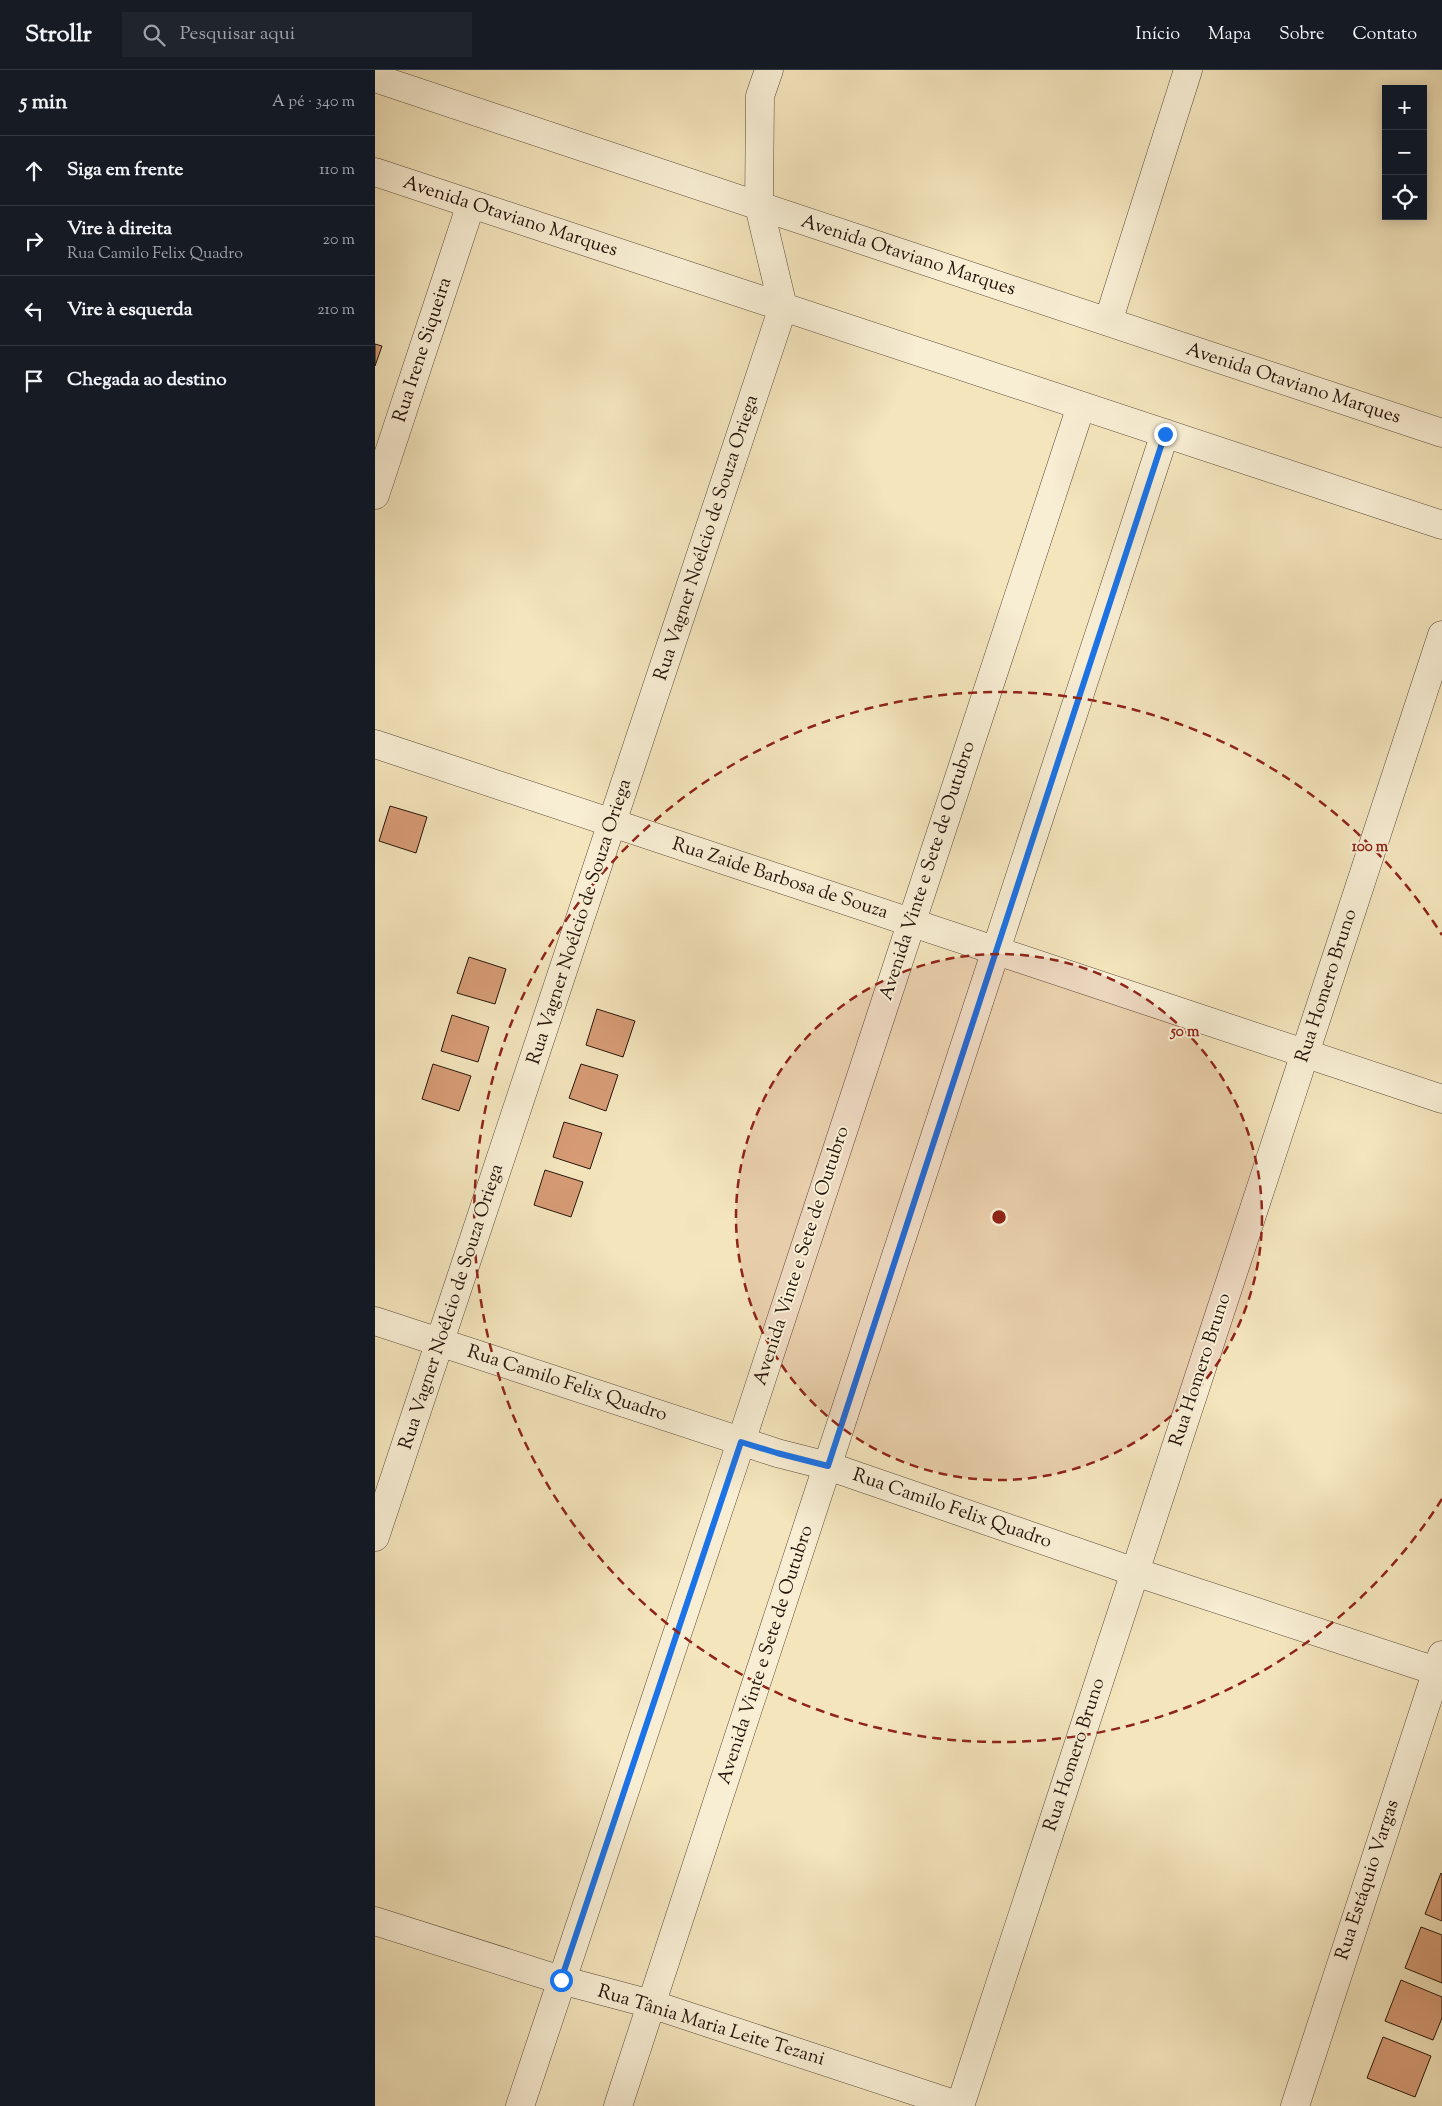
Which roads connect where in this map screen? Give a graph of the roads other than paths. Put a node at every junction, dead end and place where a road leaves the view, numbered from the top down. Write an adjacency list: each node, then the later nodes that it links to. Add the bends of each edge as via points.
1 (769, 70): 6 (street, via 759,96)
2 (1188, 70): 8 (street)
3 (375, 78): 6 (street, Avenida Otaviano Marques)
4 (375, 172): 5 (street, Avenida Otaviano Marques)
5 (471, 204): 7 (street, Avenida Otaviano Marques); 12 (street, Rua Irene Siqueira)
6 (759, 206): 7 (street); 8 (street, Avenida Otaviano Marques)
7 (783, 307): 9 (street, Avenida Otaviano Marques); 16 (street, Rua Vagner Noélcio de Souza Oriega)
8 (1108, 322): 10 (street, Avenida Otaviano Marques)
9 (1081, 406): 11 (street, Avenida Otaviano Marques); 17 (street, Avenida Vinte e Sete de Outubro)
10 (1442, 433)
11 (1165, 434): 13 (street, Avenida Otaviano Marques); 18 (street, Avenida Vinte e Sete de Outubro)
12 (375, 495)
13 (1442, 524)
14 (1442, 635): 19 (street, Rua Homero Bruno)
15 (375, 744): 16 (street, Rua Zaide Barbosa de Souza)
16 (613, 823): 17 (street, Rua Zaide Barbosa de Souza); 22 (street, Rua Vagner Noélcio de Souza Oriega)
17 (911, 923): 18 (street, Rua Zaide Barbosa de Souza); 23 (street, Avenida Vinte e Sete de Outubro)
18 (996, 951): 19 (street, Rua Zaide Barbosa de Souza); 24 (street, Avenida Vinte e Sete de Outubro)
19 (1305, 1054): 20 (street, Rua Zaide Barbosa de Souza); 26 (street, Rua Homero Bruno)
20 (1442, 1099)
21 (375, 1320): 22 (street, Rua Camilo Felix Quadro)
22 (440, 1342): 23 (street, Rua Camilo Felix Quadro); 25 (street, Rua Vagner Noélcio de Souza Oriega)
23 (741, 1442): 24 (street, Rua Camilo Felix Quadro); 29 (street, Avenida Vinte e Sete de Outubro)
24 (828, 1466): 26 (street, Rua Camilo Felix Quadro); 30 (street, Avenida Vinte e Sete de Outubro)
25 (375, 1537)
26 (1135, 1572): 27 (street, Rua Camilo Felix Quadro); 33 (street, Rua Homero Bruno)
27 (1440, 1666): 34 (street, Rua Estáquio Vargas)
28 (375, 1921): 29 (street, Rua Tânia Maria Leite Tezani)
29 (561, 1980): 30 (street, Rua Tânia Maria Leite Tezani); 31 (street, Avenida Vinte e Sete de Outubro)
30 (651, 2004): 32 (street, Avenida Vinte e Sete de Outubro); 33 (street, Rua Tânia Maria Leite Tezani)
31 (520, 2106)
32 (618, 2106)
33 (960, 2106)
34 (1295, 2106)

